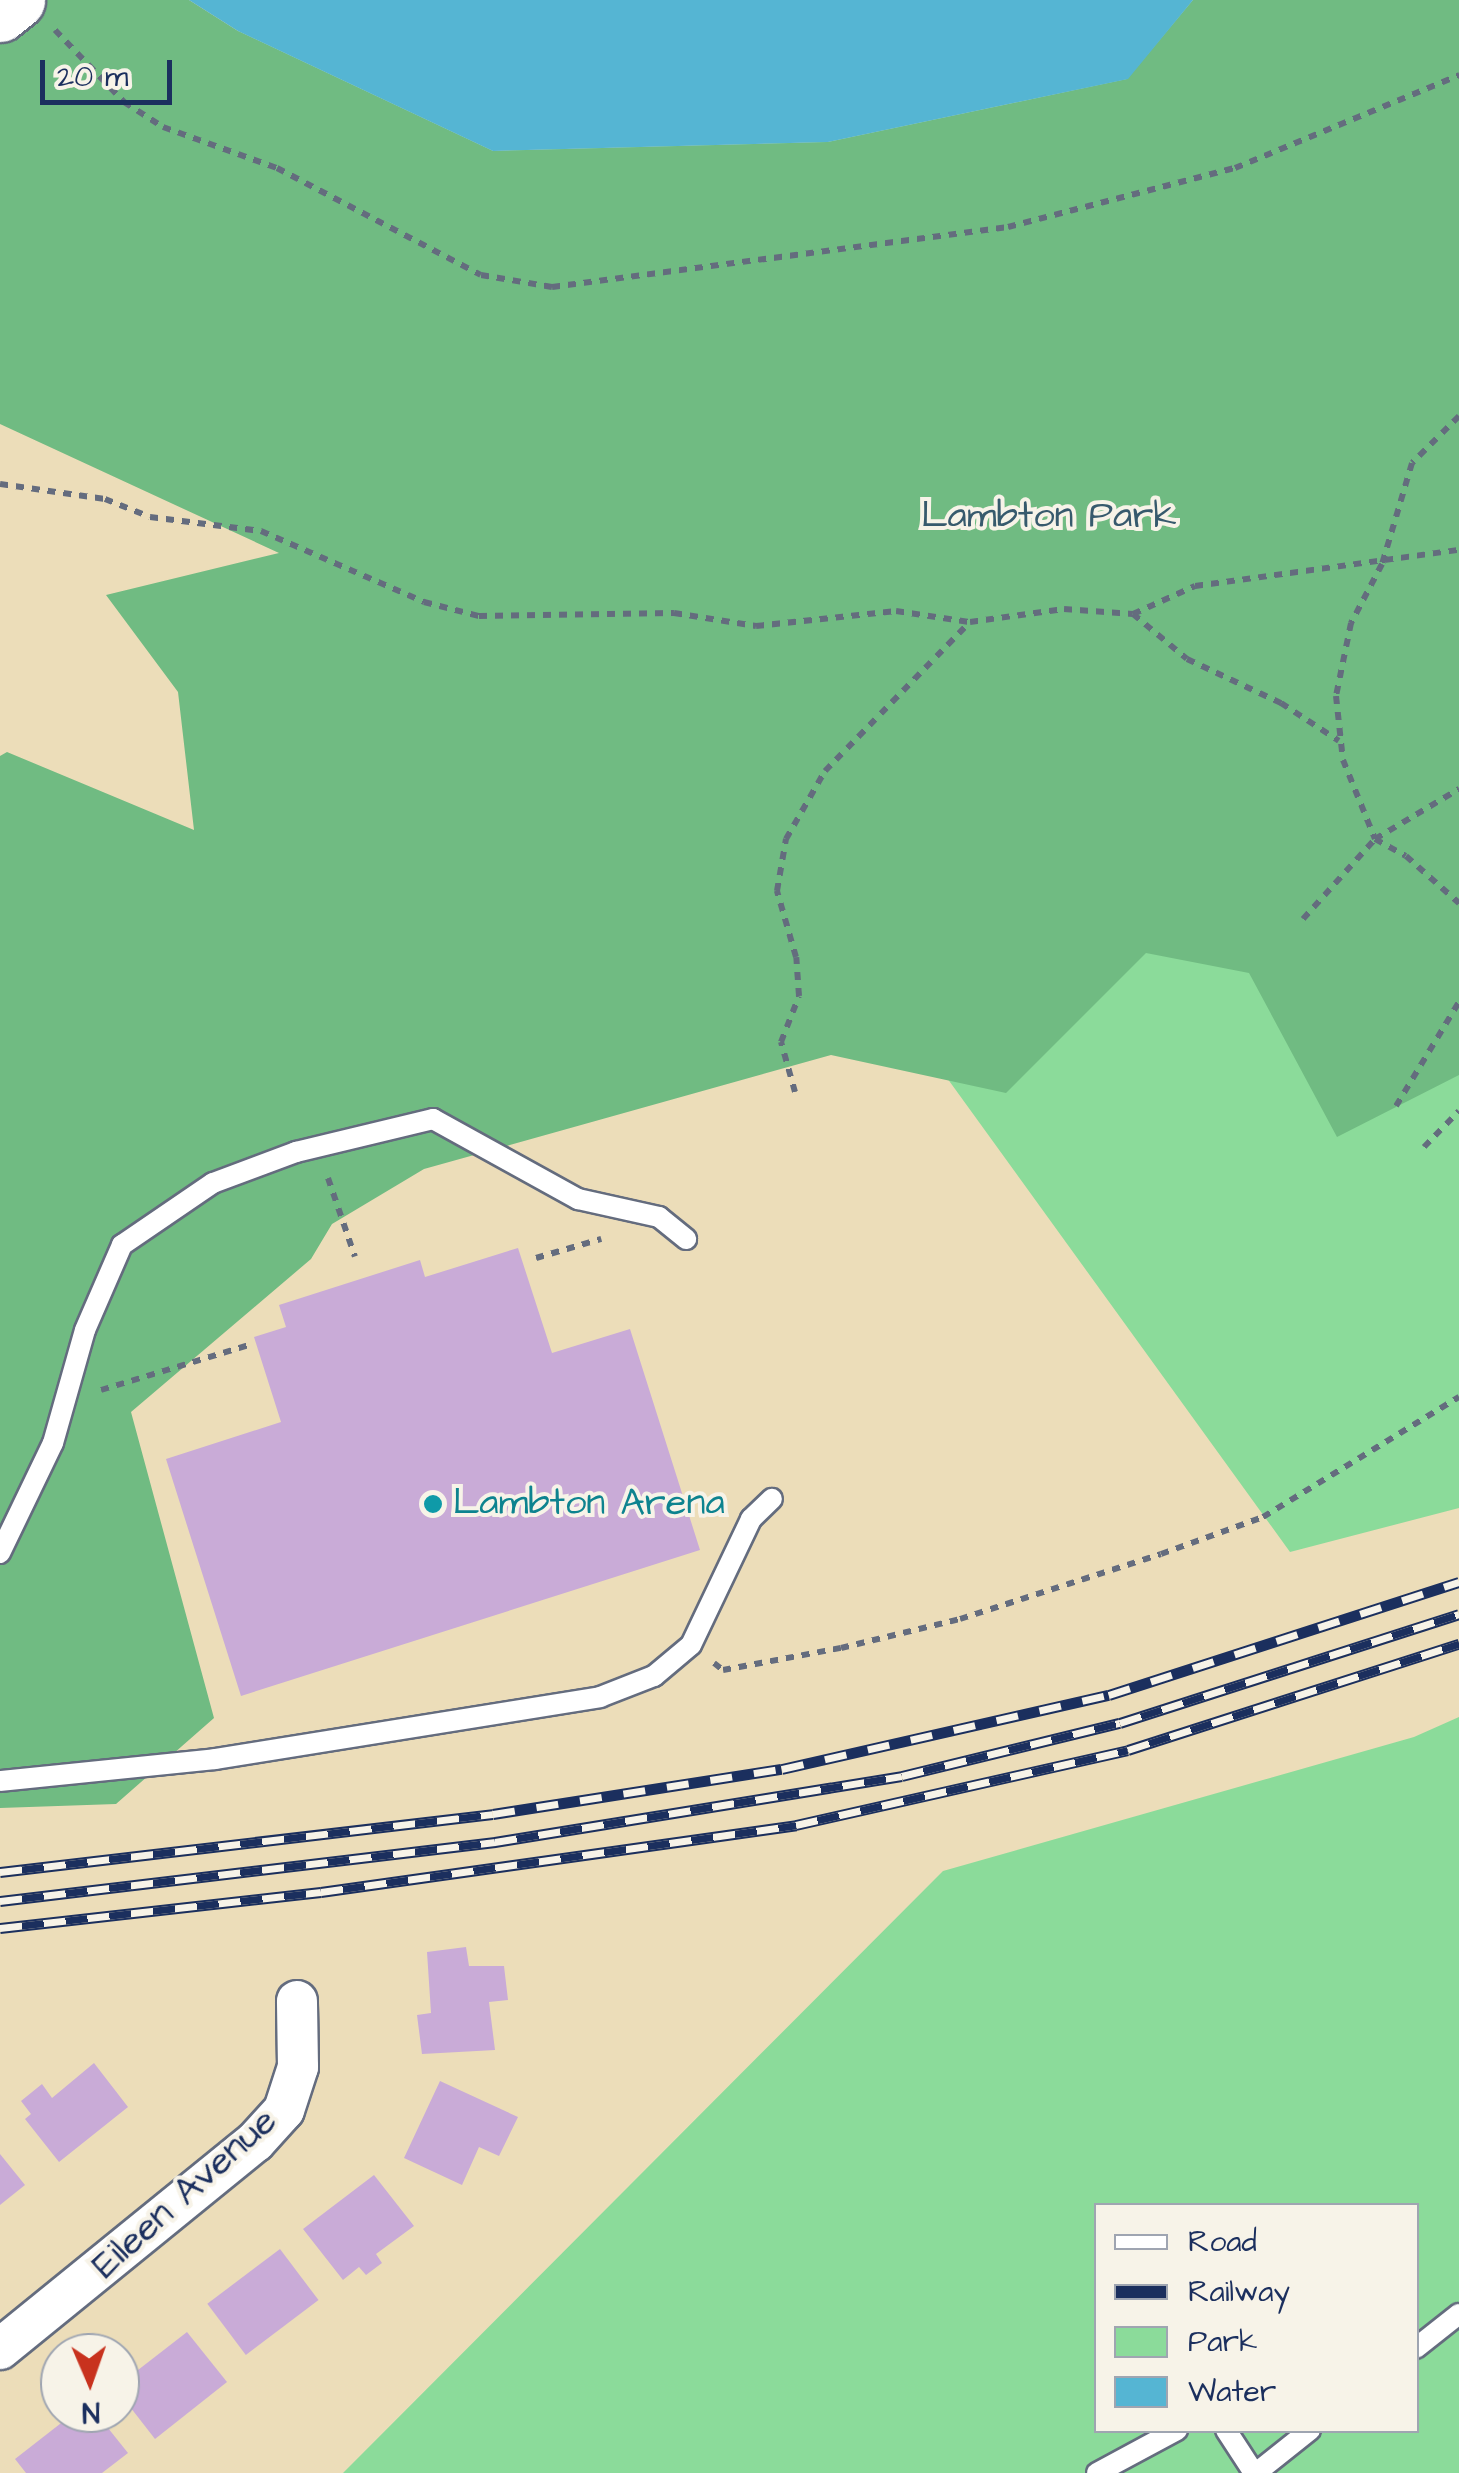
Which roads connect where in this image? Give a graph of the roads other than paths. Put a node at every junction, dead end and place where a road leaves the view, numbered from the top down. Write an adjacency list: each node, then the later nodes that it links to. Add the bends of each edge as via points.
1 (686, 1240): 3 (lane, via 659,1217 578,1200 432,1119 318,1146 213,1182 122,1245 85,1330 53,1444)
2 (772, 1498): 4 (lane, via 750,1519 691,1645 654,1676 600,1697 214,1758)
3 (0, 1554)
4 (0, 1781)
5 (297, 2001): 8 (street, Eileen Avenue, via 298,2068 284,2110 255,2142)
6 (1459, 2314): 7 (lane)
7 (1419, 2346)
8 (0, 2348)
9 (1171, 2433): 12 (lane)
10 (1228, 2433): 13 (lane)
11 (1306, 2433): 13 (lane)
12 (1097, 2473)
13 (1255, 2473)

